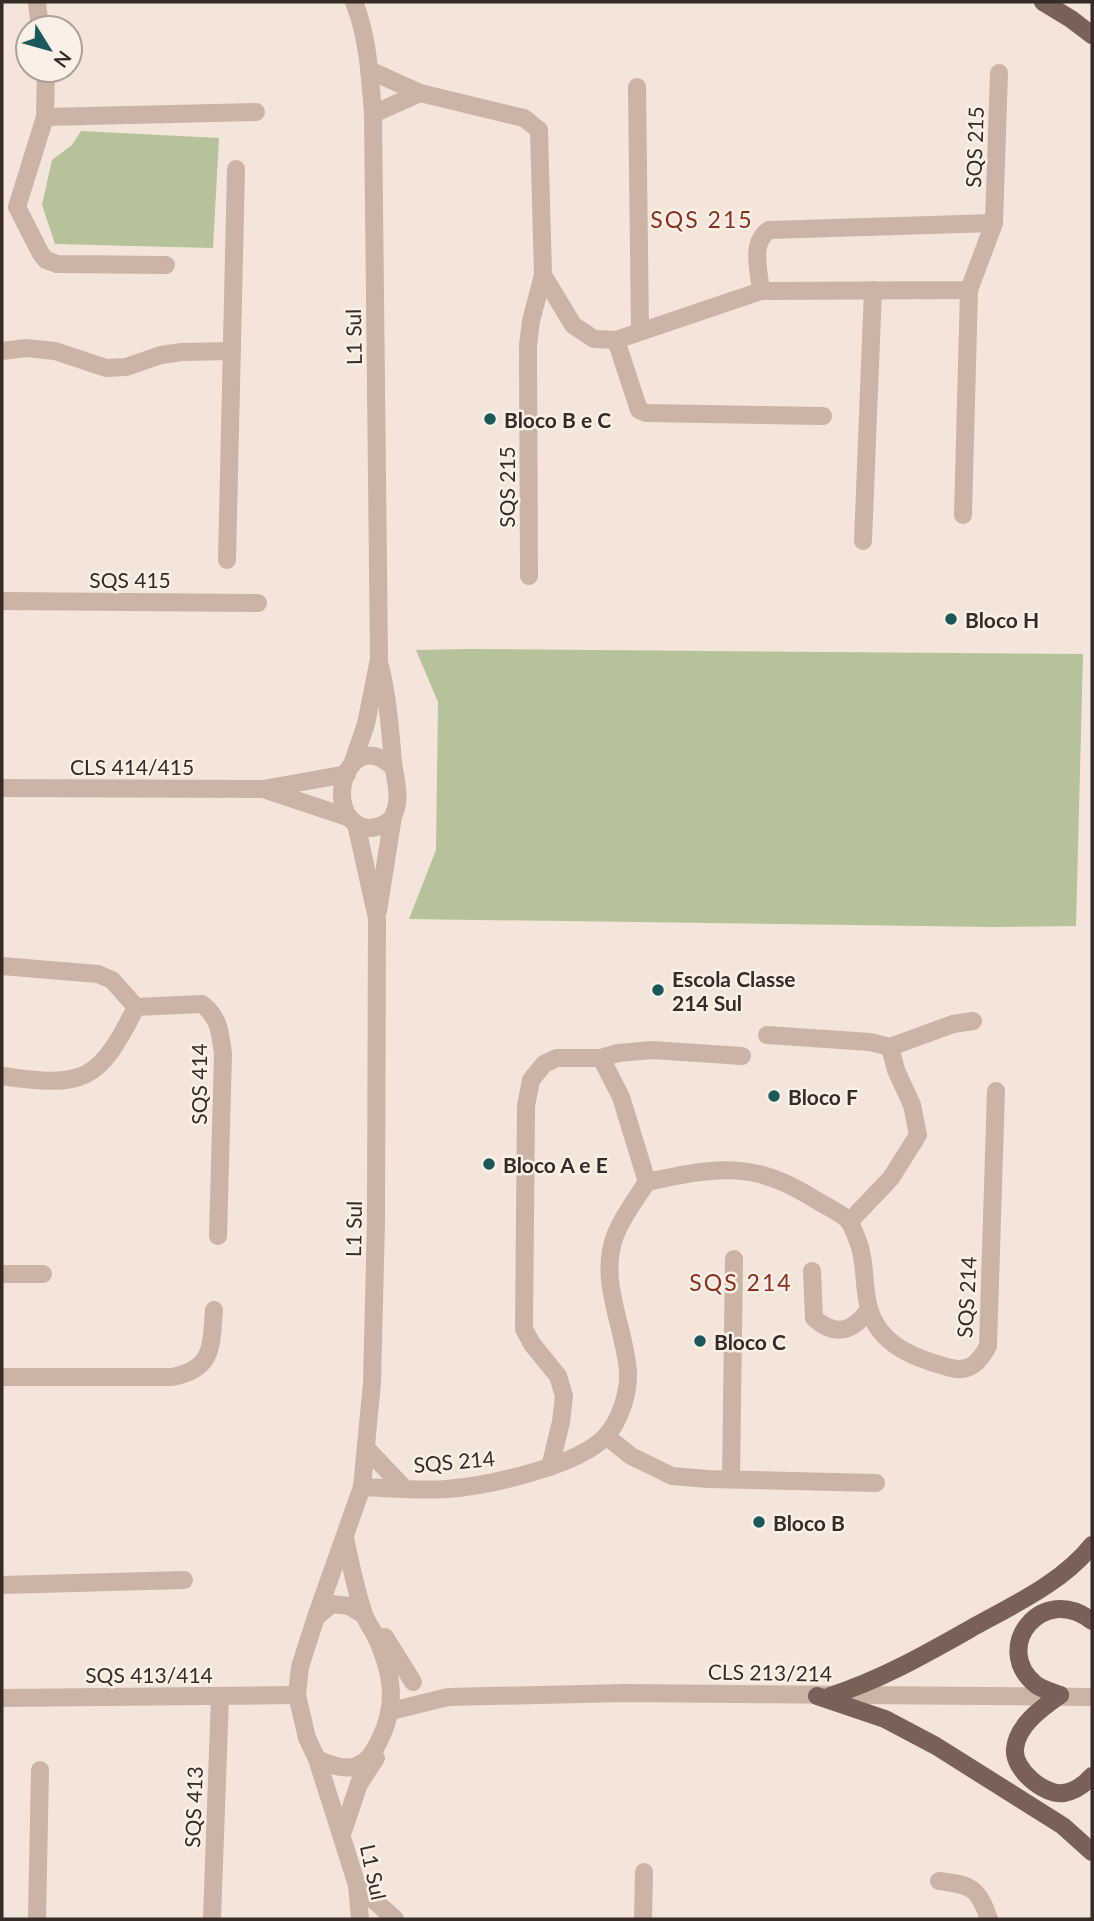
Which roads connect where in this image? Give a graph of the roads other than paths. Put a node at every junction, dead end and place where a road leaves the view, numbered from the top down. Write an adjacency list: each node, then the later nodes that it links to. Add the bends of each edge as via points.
1 (1043, 2): 3 (main road)
2 (358, 6): 4 (street, L1 Sul)
3 (1092, 35)
4 (369, 70): 8 (street, SQS 215); 10 (street, L1 Sul)
5 (999, 73): 14 (street, SQS 215)
6 (46, 84): 11 (street)
7 (637, 87): 20 (street)
8 (420, 93): 10 (street); 16 (street, SQS 215, via 524,118 539,130)
9 (256, 112): 11 (street)
10 (373, 114): 31 (street, L1 Sul)
11 (45, 117): 13 (street)
12 (236, 169): 23 (street)
13 (9, 209): 15 (street, via 46,260 57,264)
14 (994, 223): 18 (street, SQS 215); 19 (street, via 769,230 757,244)
15 (166, 265)
16 (543, 275): 21 (street, SQS 215, via 573,324 594,339); 28 (street, SQS 215, via 528,345)
17 (873, 290): 18 (street); 19 (street); 26 (street)
18 (969, 290): 25 (street, SQS 215)
19 (761, 291): 20 (street)
20 (640, 331): 21 (street)
21 (615, 340): 24 (street, via 636,403 646,413)
22 (2, 351): 23 (street, via 55,351 106,368 182,352)
23 (232, 351): 27 (street)
24 (823, 416)
25 (963, 515)
26 (863, 541)
27 (227, 560)
28 (529, 576)
29 (2, 601): 30 (street, SQS 415)
30 (258, 603)
31 (379, 659): 32 (street, L1 Sul, via 388,700); 33 (street, L1 Sul, via 366,724)
32 (393, 767): 33 (street, via 375,754 365,755); 36 (street, via 397,799)
33 (350, 768): 35 (street, CLS 414/415); 37 (street, via 342,799)
34 (2, 788): 35 (street, CLS 414/415)
35 (263, 789): 37 (street, CLS 414/415)
36 (393, 816): 37 (street, via 374,828); 38 (street, L1 Sul)
37 (353, 821): 38 (street, L1 Sul)
38 (377, 918): 59 (street, L1 Sul, via 376,1220)
39 (2, 966): 40 (street, via 98,974 111,980)
40 (136, 1007): 46 (street, via 118,1044 96,1070 74,1080 50,1082); 50 (street, SQS 414, via 202,1004 214,1014 220,1028)
41 (973, 1021): 43 (street)
42 (767, 1035): 43 (street, via 870,1042)
43 (890, 1048): 49 (street, via 918,1135 891,1178)
44 (741, 1056): 45 (street, via 637,1050)
45 (601, 1058): 48 (street, via 621,1097); 60 (street, via 557,1058 544,1064 531,1080 526,1106 524,1329 558,1376 564,1396)
46 (2, 1076)
47 (996, 1091): 55 (street, SQS 214, via 988,1346 981,1360 959,1370 923,1361 881,1333)
48 (647, 1182): 49 (street, via 724,1168 765,1174); 58 (street, SQS 214, via 614,1237 608,1271 628,1375 623,1408)
49 (850, 1221): 55 (street, SQS 214, via 861,1251)
50 (218, 1236)
51 (734, 1259): 61 (street)
52 (811, 1271): 55 (street, via 814,1318 822,1325 847,1329 860,1322)
53 (2, 1274): 54 (street)
54 (43, 1275)
55 (869, 1309)
56 (214, 1310): 57 (street, via 211,1349 189,1374)
57 (2, 1377)
58 (606, 1436): 60 (street, SQS 214); 61 (street, via 631,1456 672,1476)
59 (366, 1448): 63 (street, L1 Sul); 64 (street)
60 (550, 1467): 64 (street, SQS 214, via 446,1489)
61 (731, 1479): 62 (street)
62 (876, 1483)
63 (362, 1488): 64 (street, SQS 214); 65 (street, L1 Sul)
64 (404, 1488)
65 (345, 1538): 69 (street); 71 (street, L1 Sul)
66 (1092, 1545): 78 (main road, via 1011,1607 891,1673)
67 (184, 1580): 68 (street)
68 (2, 1585)
69 (357, 1592): 70 (street); 74 (street)
70 (364, 1615): 71 (street, via 349,1606 332,1604); 73 (street)
71 (316, 1617): 75 (street, via 300,1667)
72 (1092, 1621): 76 (main road, via 1066,1610 1046,1610 1032,1619 1021,1636 1017,1655 1023,1671 1035,1685)
73 (390, 1673): 74 (street, CLS 213/214); 82 (street)
74 (413, 1682): 79 (street, CLS 213/214)
75 (297, 1695): 77 (street, SQS 413/414); 83 (street)
76 (1060, 1695): 78 (street, CLS 213/214); 80 (street, CLS 213/214); 86 (main road, via 1023,1729 1015,1750 1020,1769 1038,1786 1061,1794 1081,1787)
77 (220, 1696): 81 (street, SQS 413/414); 94 (street, SQS 413)
78 (823, 1696): 79 (street, CLS 213/214, via 625,1693); 89 (main road, via 886,1718 936,1746 1063,1826)
79 (448, 1697): 82 (street, CLS 213/214)
80 (1092, 1697)
81 (2, 1698)
82 (399, 1709): 84 (street); 87 (street)
83 (317, 1759): 84 (street, via 343,1768); 88 (street, L1 Sul)
84 (367, 1762): 87 (street, L1 Sul)
85 (40, 1770): 93 (street)
86 (1092, 1776)
87 (359, 1784): 88 (street, L1 Sul)
88 (342, 1834): 92 (street, L1 Sul)
89 (1092, 1852)
90 (643, 1872): 97 (street)
91 (939, 1881): 98 (street, via 966,1884 983,1902)
92 (357, 1885): 95 (street, L1 Sul); 96 (street)
93 (37, 1919)
94 (212, 1919)
95 (360, 1919)
96 (395, 1919)
97 (643, 1919)
98 (989, 1919)

